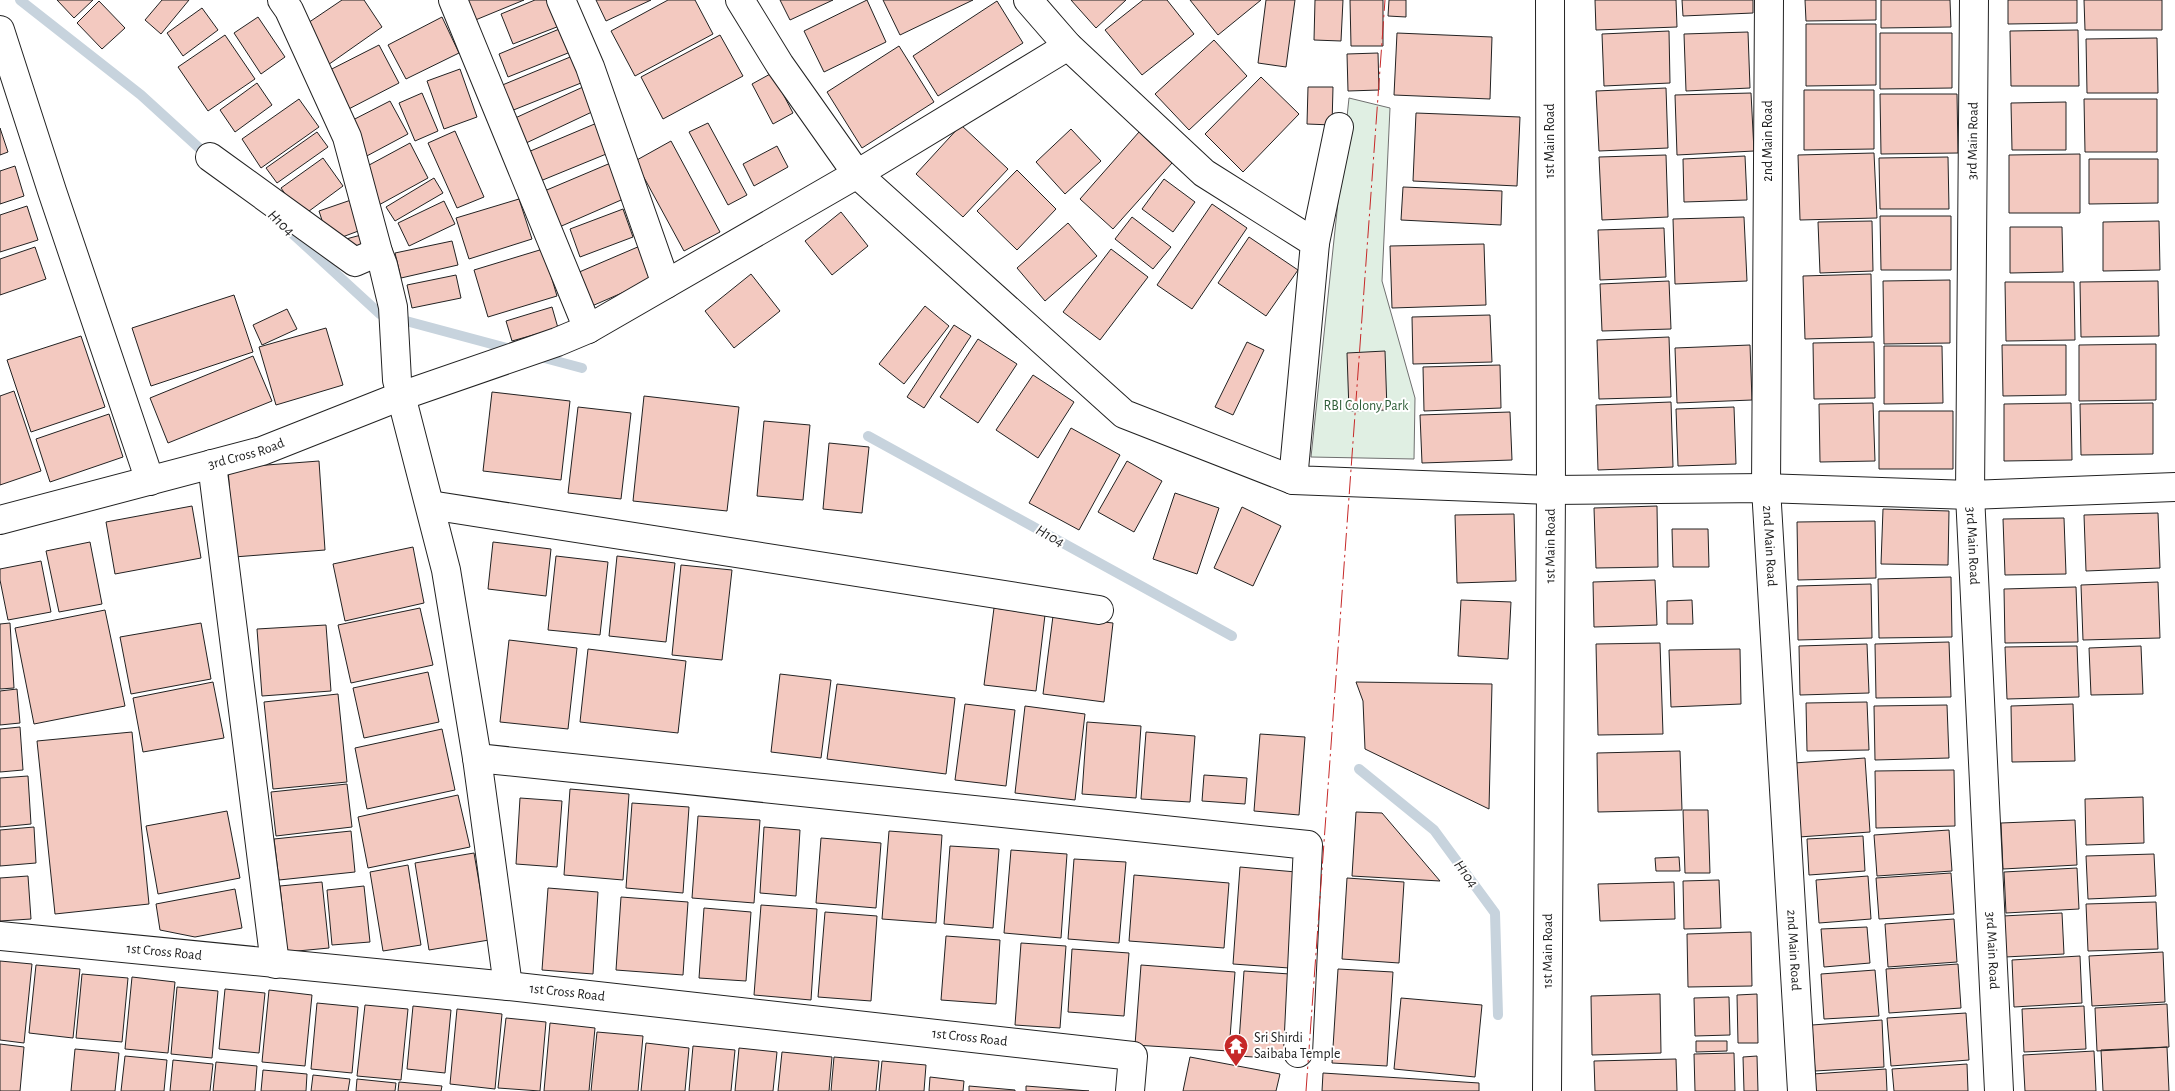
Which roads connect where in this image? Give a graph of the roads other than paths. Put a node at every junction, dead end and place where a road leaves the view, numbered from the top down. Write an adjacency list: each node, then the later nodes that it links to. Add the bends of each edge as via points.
1 (282, 0): 15 (street, via 347,137)
2 (453, 0): 17 (street)
3 (562, 0): 16 (street, via 590,67)
4 (740, 0): 13 (street, via 780,65)
5 (1028, 0): 10 (street)
6 (1550, 0): 24 (street, 1st Main Road)
7 (1769, 0): 23 (street, 2nd Main Road)
8 (1974, 0): 25 (street, 3rd Main Road)
9 (0, 30): 20 (street)
10 (1068, 46): 13 (street, 3rd Cross Road); 14 (street, via 1204,173)
11 (1339, 127): 14 (street)
12 (210, 157): 15 (street, via 355,262)
13 (857, 174): 16 (street, 3rd Cross Road); 21 (street, via 1124,414)
14 (1315, 243): 21 (street)
15 (380, 258): 18 (street, via 393,307)
16 (666, 284): 17 (street, 3rd Cross Road)
17 (588, 329): 18 (street, 3rd Cross Road, via 486,366)
18 (399, 388): 19 (street, 3rd Cross Road, via 262,451); 26 (street)
19 (212, 464): 20 (street, 3rd Cross Road); 31 (street)
20 (150, 480): 27 (street, 3rd Cross Road)
21 (1293, 480): 24 (street)
22 (2175, 487): 25 (street)
23 (1766, 488): 24 (street); 25 (street); 36 (street, 2nd Main Road)
24 (1551, 490): 35 (street, 1st Main Road)
25 (1970, 494): 37 (street, 3rd Main Road)
26 (430, 505): 28 (street); 29 (street, via 446,570)
27 (0, 520)
28 (1099, 610)
29 (477, 758): 32 (street); 33 (street, via 1308,845)
30 (0, 936): 31 (street, 1st Cross Road)
31 (275, 964): 32 (street, 1st Cross Road)
32 (508, 986): 34 (street, 1st Cross Road, via 1133,1056)
33 (1298, 1053)
34 (1130, 1091)
35 (1547, 1091)
36 (1802, 1091)
37 (1999, 1091)

